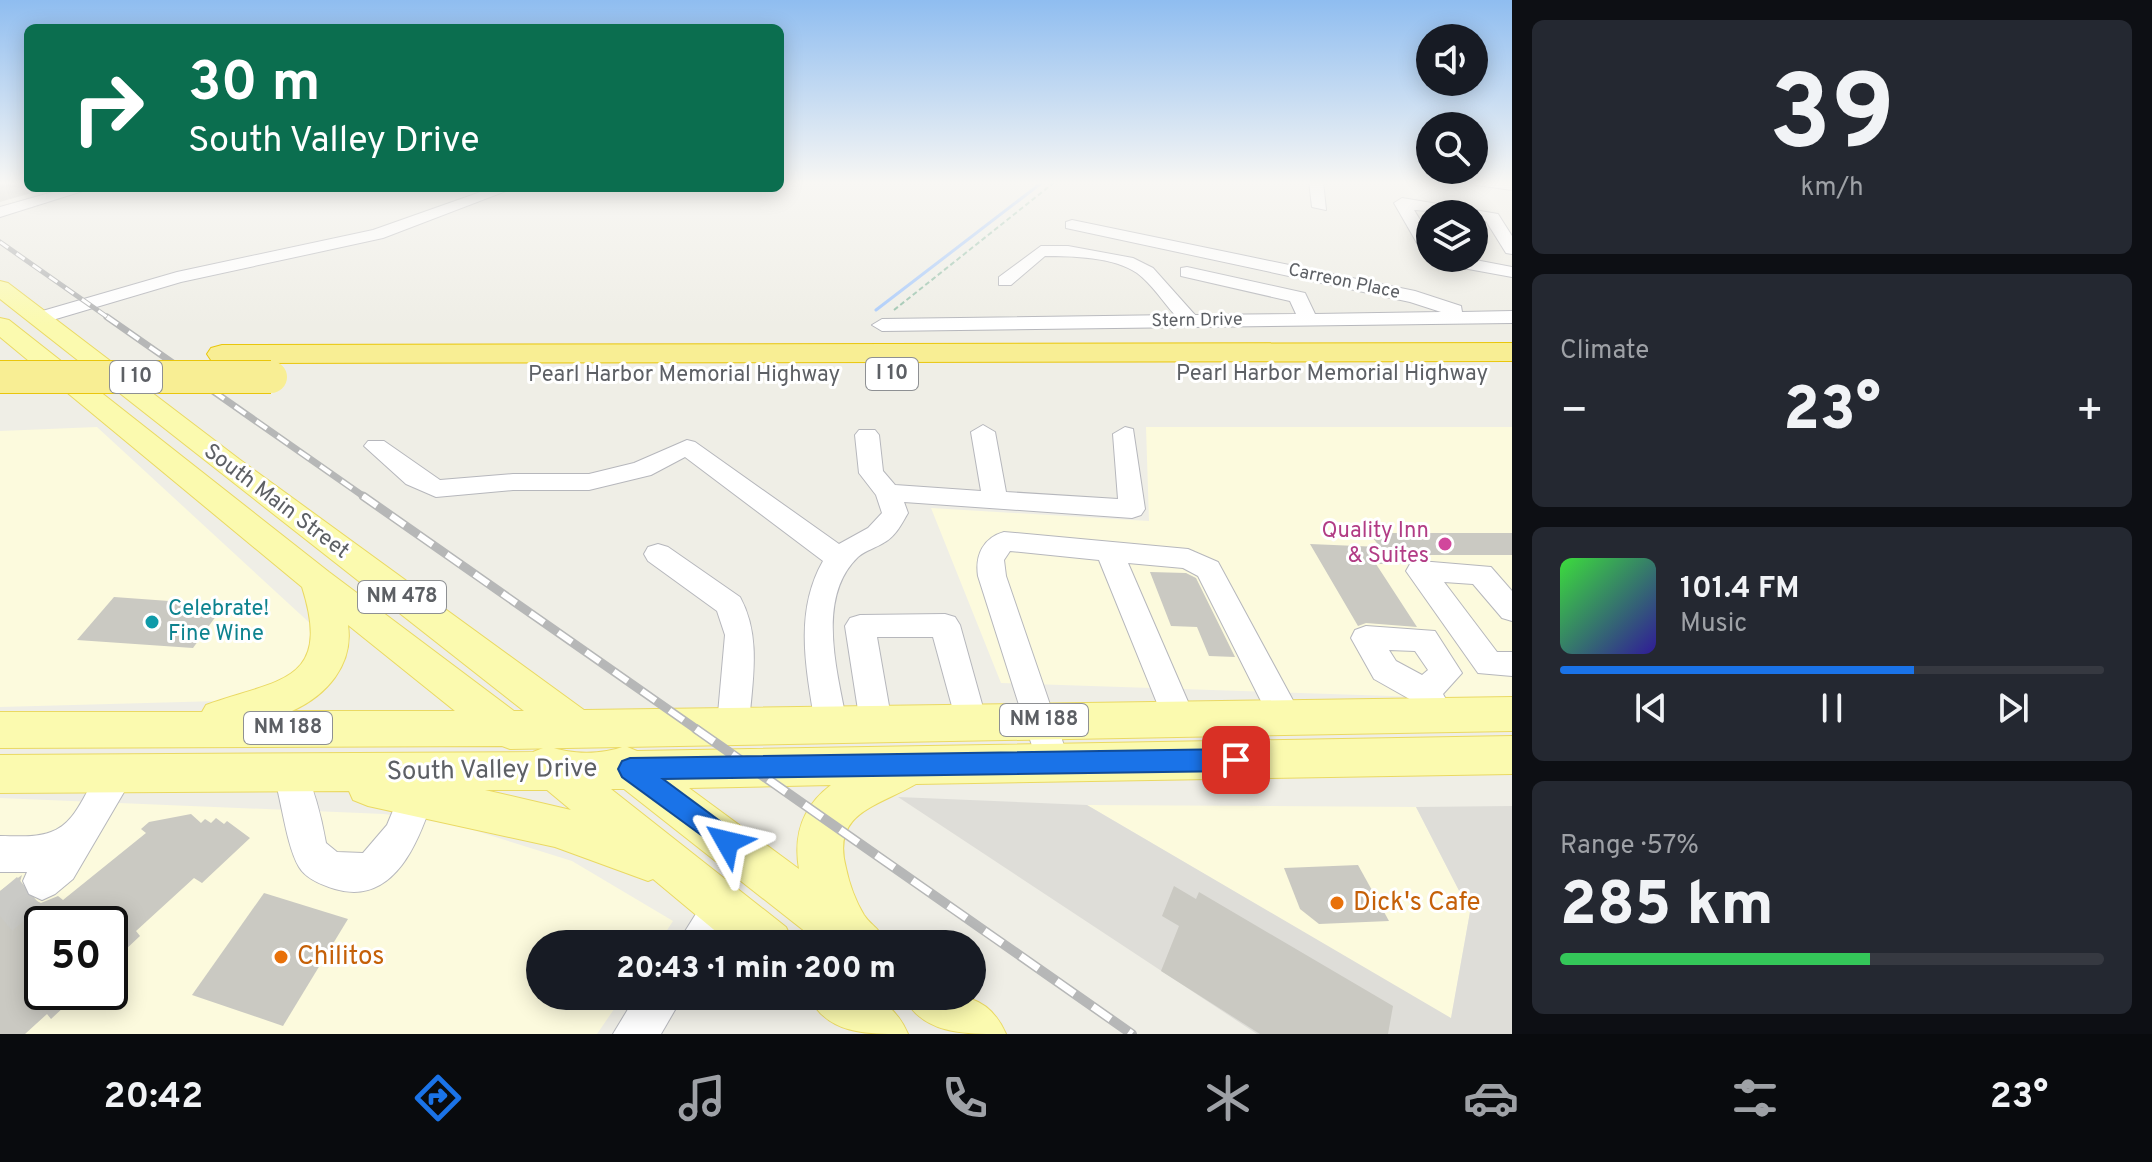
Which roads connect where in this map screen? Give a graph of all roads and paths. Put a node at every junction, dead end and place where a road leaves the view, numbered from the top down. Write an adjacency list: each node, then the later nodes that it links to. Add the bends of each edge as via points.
1 (390, 229): 16 (street, via 177,277)
2 (993, 229): 15 (path, via 916,289)
3 (1092, 229): 11 (street, Carreon Place, via 1415,297)
4 (1500, 229): 5 (street)
5 (1512, 249)
6 (1488, 268): 8 (street)
7 (1187, 272): 13 (street, via 1298,297)
8 (1512, 272)
9 (1005, 281): 14 (street, via 1041,251 1133,263)
10 (0, 288): 16 (main road, South Main Street / NM 478)
11 (1472, 317): 12 (street, Stern Drive); 13 (street, Stern Drive)
12 (1512, 317)
13 (1308, 319): 14 (street, Stern Drive)
14 (1190, 321): 15 (street, Stern Drive)
15 (882, 325)
16 (10, 327): 17 (highway, Pearl Harbor Memorial Highway / I 10, via 222,354); 29 (main road, South Main Street / NM 478); 41 (main road, South Main Street / NM 478, via 228,466)
17 (1512, 352)
18 (1512, 374): 19 (highway, Pearl Harbor Memorial Highway / I 10, bridge)
19 (0, 377)
20 (983, 432): 25 (street)
21 (1125, 434): 25 (street, via 1132,509)
22 (867, 435): 24 (street, via 871,473)
23 (376, 446): 28 (street, via 436,489 589,482 642,469 687,447)
24 (888, 493): 25 (street); 28 (street, via 895,513 883,534 849,549)
25 (995, 500)
26 (1109, 551): 33 (street, via 1188,559 1208,569); 34 (street); 35 (street, via 1004,541 993,549 992,576)
27 (658, 554): 39 (street, via 730,605 740,635)
28 (840, 559): 38 (street, via 826,575 821,609 821,657)
29 (317, 581): 40 (main road, South Main Street / NM 478); 43 (main road, via 331,642 325,659 299,687 254,709)
30 (1512, 610): 31 (street, via 1481,574 1420,571 1489,664)
31 (1512, 664)
32 (1512, 714): 33 (main road, South Valley Drive / NM 188, via 1431,703)
33 (1286, 717): 34 (main road, South Valley Drive / NM 188)
34 (1179, 718): 35 (main road, South Valley Drive / NM 188)
35 (1040, 721): 36 (main road, South Valley Drive / NM 188); 45 (street)
36 (971, 722): 37 (main road, South Valley Drive / NM 188); 37 (street, via 945,625 860,626)
37 (876, 723): 38 (main road, South Valley Drive / NM 188)
38 (831, 724): 39 (main road, South Valley Drive / NM 188)
39 (733, 725): 41 (main road, South Valley Drive / NM 188)
40 (504, 726): 41 (main road, South Valley Drive / NM 188); 43 (main road, South Valley Drive / NM 188); 48 (main road, South Main Street / NM 478)
41 (576, 728): 47 (main road, South Main Street / NM 478)
42 (0, 730): 43 (main road, South Valley Drive / NM 188)
43 (151, 730)
44 (1512, 755): 45 (main road, South Valley Drive / NM 188)
45 (1053, 763): 46 (main road, South Valley Drive / NM 188)
46 (913, 765): 47 (main road, South Valley Drive / NM 188); 61 (main road, via 847,797 825,818 819,832 818,860)
47 (630, 769): 48 (main road, South Valley Drive / NM 188); 60 (main road, South Main Street / NM 478)
48 (555, 771): 49 (main road, South Valley Drive / NM 188); 55 (main road, South Main Street / NM 478)
49 (290, 773): 51 (main road, South Valley Drive / NM 188); 52 (main road); 52 (street, via 310,851 322,866 341,872 378,867 405,828)
50 (0, 774): 51 (main road, South Valley Drive / NM 188)
51 (117, 775): 53 (street, via 83,834)
52 (416, 795): 55 (main road, via 555,826)
53 (71, 844): 54 (street, via 34,855); 56 (street, via 60,866)
54 (0, 854)
55 (680, 872): 57 (main road, South Main Street / NM 478)
56 (42, 881)
57 (723, 907): 58 (street); 59 (main road, South Main Street / NM 478)
58 (707, 930)
59 (752, 930)
60 (842, 930)
61 (850, 930)
62 (652, 1010): 65 (street)
63 (851, 1010): 66 (main road)
64 (947, 1010): 67 (main road)
65 (635, 1034)
66 (881, 1034)
67 (979, 1034)

